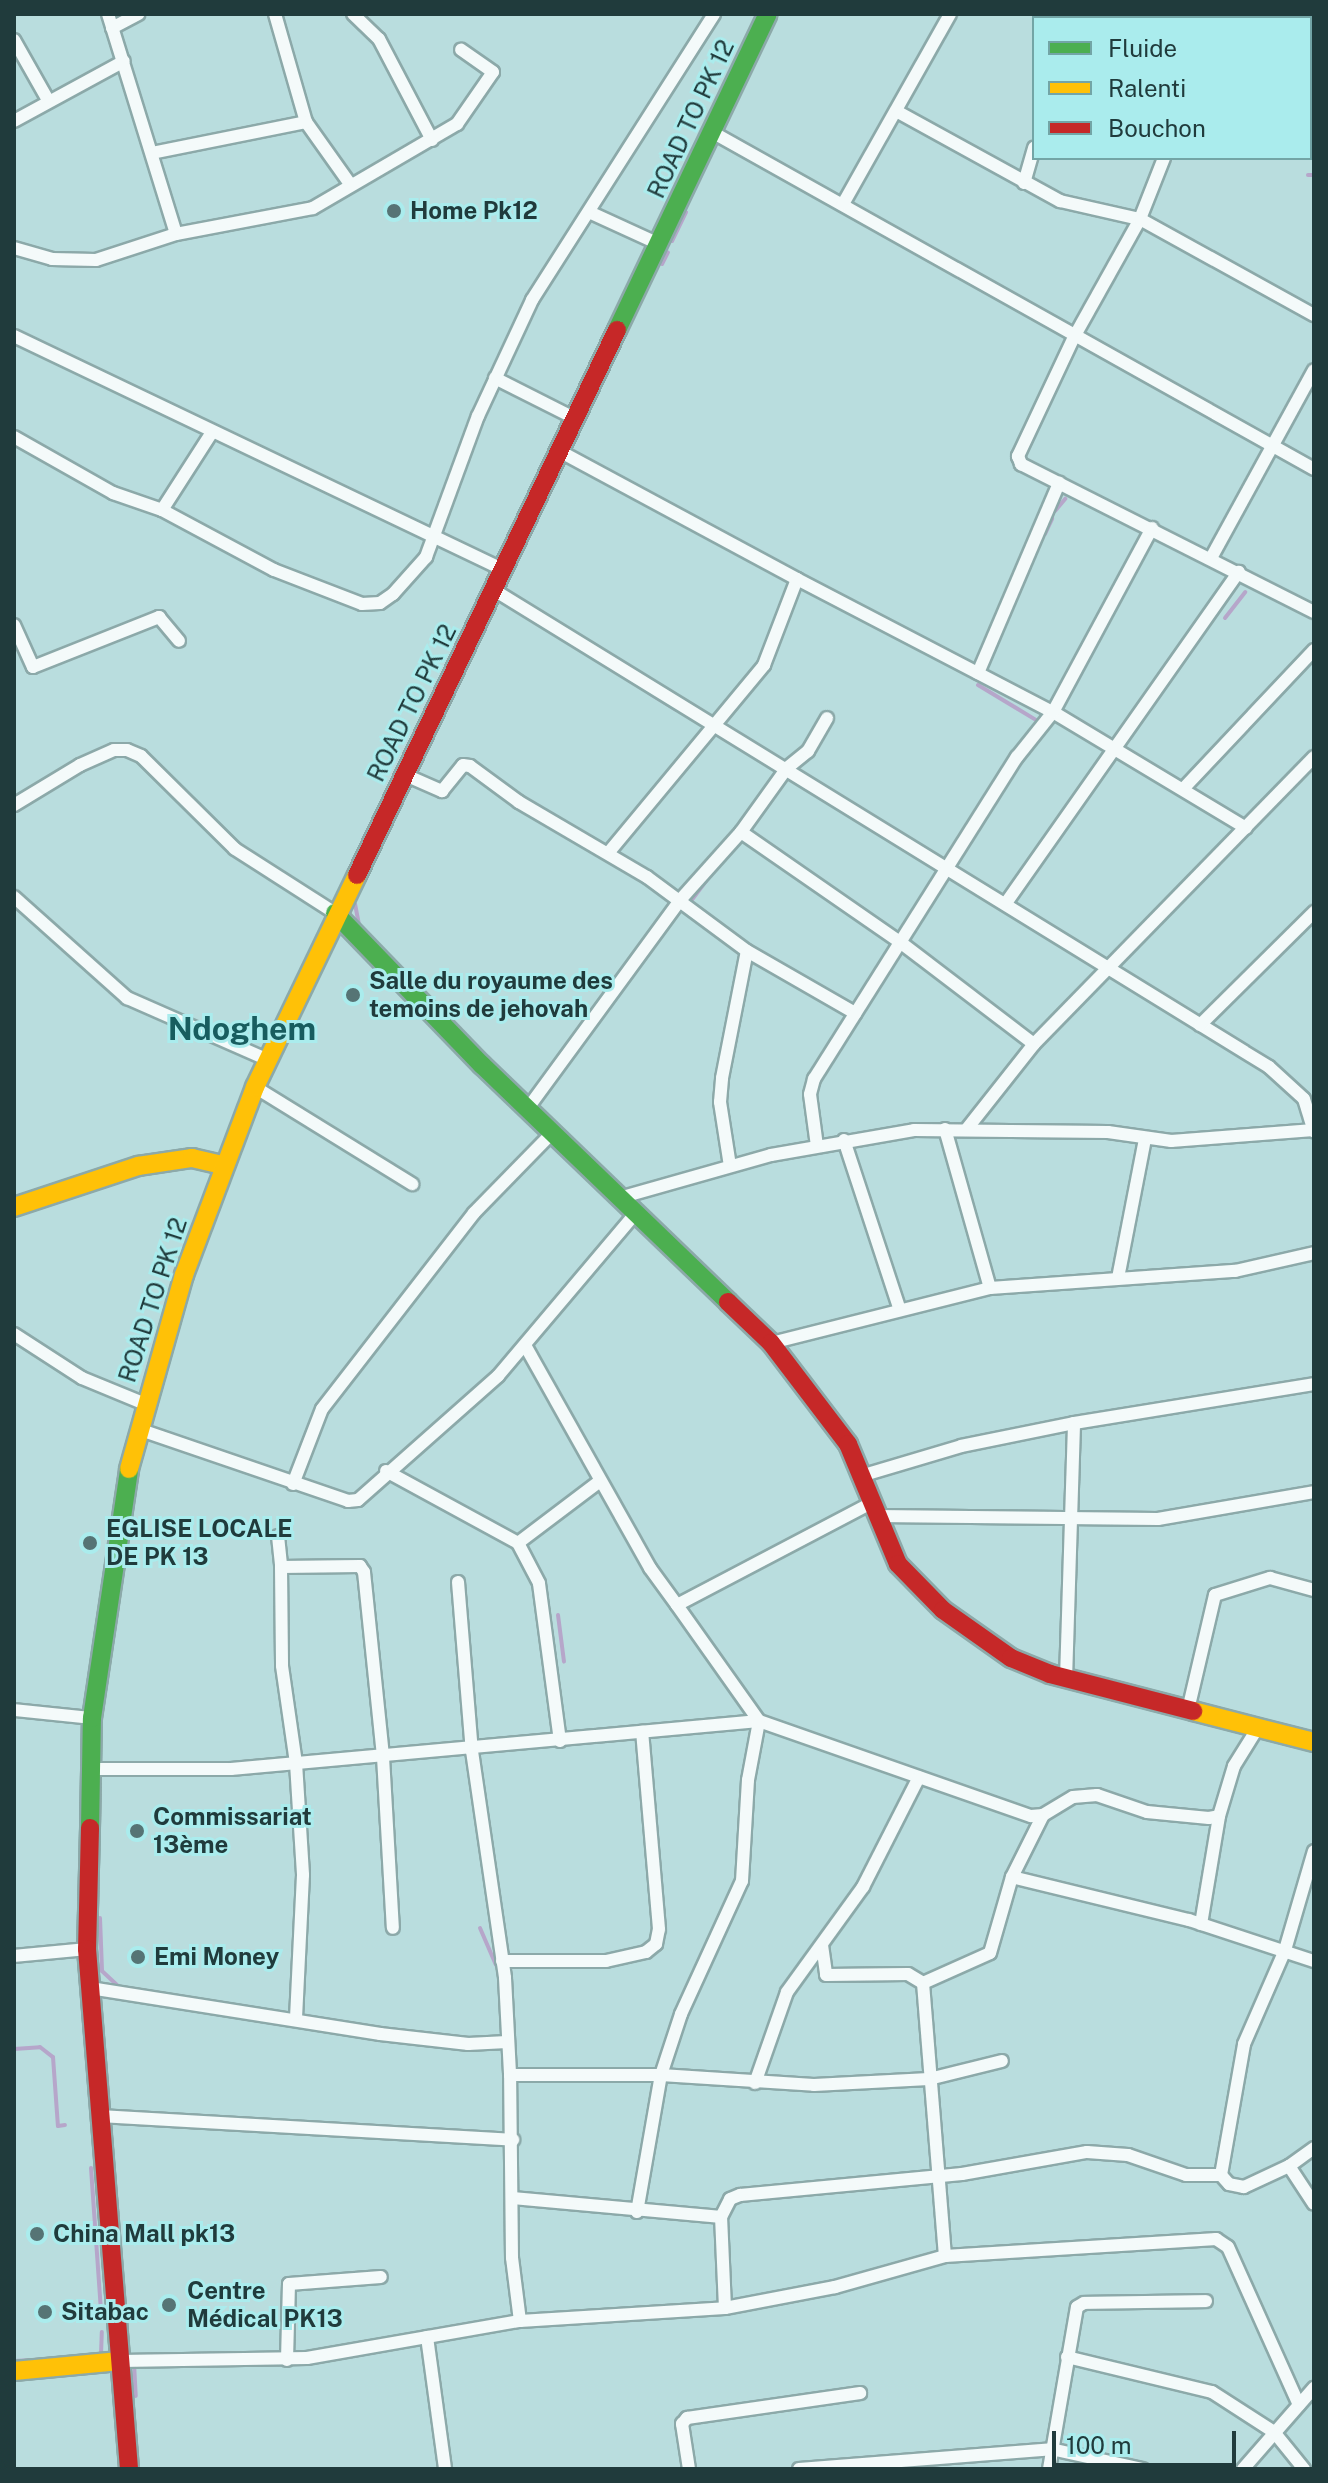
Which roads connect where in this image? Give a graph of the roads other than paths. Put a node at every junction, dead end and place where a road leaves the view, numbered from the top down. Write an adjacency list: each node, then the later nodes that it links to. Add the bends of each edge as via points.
1 (108, 14): 8 (street)
2 (138, 14): 8 (street)
3 (275, 14): 15 (street)
4 (353, 14): 17 (street, via 379,39)
5 (714, 14): 24 (street)
6 (768, 14): 16 (main road, ROAD TO PK 12)
7 (950, 14): 13 (street)
8 (112, 28): 11 (street)
9 (14, 40): 12 (street)
10 (461, 50): 17 (street, via 489,65 491,81 457,124)
11 (124, 61): 12 (street); 18 (street)
12 (48, 100): 14 (street)
13 (898, 112): 21 (street); 23 (street)
14 (14, 121)
15 (306, 122): 18 (street); 22 (street)
16 (712, 132): 23 (street); 27 (main road, ROAD TO PK 12)
17 (432, 140): 22 (street)
18 (152, 153): 26 (street)
19 (1032, 154): 21 (street)
20 (1163, 160): 25 (street)
21 (1024, 183): 25 (street, via 1072,205)
22 (350, 184): 26 (street, via 333,198 290,215)
23 (843, 204): 31 (street)
24 (589, 212): 27 (street); 33 (street, via 532,300)
25 (1140, 219): 29 (street); 31 (street)
26 (176, 234): 28 (street, via 96,260 52,259)
27 (659, 244): 34 (main road, ROAD TO PK 12)
28 (14, 248)
29 (1314, 315)
30 (14, 336): 35 (street)
31 (1074, 337): 37 (street); 40 (street, via 1018,456 1021,464)
32 (1314, 370): 37 (street)
33 (495, 378): 34 (street); 43 (street)
34 (576, 419): 38 (main road, ROAD TO PK 12)
35 (212, 432): 41 (street); 43 (street)
36 (14, 437): 41 (street, via 113,493)
37 (1271, 446): 39 (street); 44 (street)
38 (561, 452): 45 (main road, ROAD TO PK 12); 47 (street)
39 (1314, 469)
40 (1059, 483): 42 (street); 53 (street)
41 (162, 510): 43 (street, via 274,570 371,605 410,578)
42 (1152, 528): 44 (street); 54 (street)
43 (436, 536): 45 (street)
44 (1211, 558): 46 (street)
45 (504, 570): 48 (main road, ROAD TO PK 12)
46 (1239, 572): 49 (street); 57 (street)
47 (797, 579): 53 (street); 56 (street, via 764,665)
48 (494, 590): 56 (street); 60 (main road, ROAD TO PK 12)
49 (1314, 612)
50 (14, 625): 51 (street, via 33,667 159,617)
51 (179, 641)
52 (1314, 650): 61 (street)
53 (978, 673): 54 (street)
54 (1053, 712): 57 (street); 66 (street, via 1032,735)
55 (827, 718): 59 (street, via 808,751)
56 (716, 722): 59 (street); 65 (street)
57 (1113, 747): 61 (street); 69 (street)
58 (1314, 757): 63 (street)
59 (787, 768): 64 (street); 66 (street)
60 (403, 774): 65 (street, via 442,791 463,765 470,766 519,802); 71 (main road, ROAD TO PK 12)
61 (1183, 789): 63 (street)
62 (14, 805): 71 (street, via 80,765 127,750 141,756 235,849)
63 (1246, 828): 76 (street)
64 (741, 832): 68 (street); 74 (street)
65 (609, 852): 68 (street)
66 (946, 866): 69 (street); 74 (street)
67 (14, 897): 80 (street, via 134,1003)
68 (681, 899): 75 (street); 82 (street)
69 (1006, 903): 76 (street)
70 (1314, 912): 72 (street)
71 (335, 913): 80 (main road, ROAD TO PK 12); 82 (main road)
72 (1304, 922): 73 (street); 78 (street)
73 (1314, 931)
74 (900, 942): 77 (street); 79 (street)
75 (747, 951): 77 (street); 91 (street, via 722,1078 721,1113)
76 (1109, 966): 78 (street); 79 (street)
77 (855, 1013): 89 (street, via 814,1079 810,1094)
78 (1200, 1025): 85 (street, via 1296,1089)
79 (1034, 1044): 84 (street)
80 (268, 1060): 81 (main road, ROAD TO PK 12)
81 (255, 1087): 90 (main road, ROAD TO PK 12); 92 (street)
82 (528, 1108): 86 (main road)
83 (945, 1129): 84 (street); 88 (street); 98 (street)
84 (966, 1130): 87 (street, via 1108,1132)
85 (1314, 1131): 87 (street, via 1189,1141)
86 (553, 1132): 93 (main road); 111 (street, via 474,1213 322,1409)
87 (1145, 1139): 97 (street)
88 (844, 1140): 89 (street); 99 (street)
89 (817, 1146): 91 (street)
90 (222, 1165): 94 (main road, via 168,1160); 105 (main road, ROAD TO PK 12)
91 (730, 1166): 93 (street)
92 (412, 1184)
93 (619, 1198): 95 (main road)
94 (14, 1207)
95 (635, 1214): 101 (main road); 102 (street)
96 (1314, 1253): 97 (street, via 1235,1271)
97 (1118, 1278): 98 (street)
98 (990, 1288): 99 (street)
99 (900, 1310): 101 (street)
100 (18, 1337): 103 (street); 105 (street, via 88,1381)
101 (771, 1343): 109 (main road, via 825,1409)
102 (526, 1347): 108 (street); 110 (street)
103 (14, 1354)
104 (1314, 1384): 106 (street)
105 (145, 1404): 107 (main road, ROAD TO PK 12)
106 (1074, 1423): 109 (street, via 961,1446); 114 (street)
107 (138, 1429): 111 (street); 124 (main road, ROAD TO PK 12, via 118,1514)
108 (386, 1471): 111 (street, via 366,1494 348,1501); 116 (street)
109 (864, 1475): 113 (main road)
110 (600, 1481): 116 (street); 120 (street)
111 (293, 1484)
112 (1314, 1492): 114 (street, via 1179,1518)
113 (875, 1509): 114 (street); 120 (street); 121 (main road, via 898,1564 927,1595 1011,1658)
114 (1072, 1518): 121 (street)
115 (278, 1536): 117 (street)
116 (518, 1543): 128 (street, via 539,1583)
117 (281, 1567): 131 (street, via 363,1568); 132 (street, via 282,1666)
118 (458, 1582): 130 (street)
119 (1314, 1590): 123 (street, via 1270,1578 1215,1595)
120 (677, 1605): 125 (street)
121 (1066, 1679): 123 (main road)
122 (14, 1710): 124 (street)
123 (1188, 1710): 126 (main road)
124 (92, 1718): 133 (main road, ROAD TO PK 12)
125 (759, 1721): 127 (street); 134 (street); 153 (street, via 748,1780 742,1881 692,1989)
126 (1257, 1729): 129 (main road); 136 (street, via 1234,1766)
127 (642, 1732): 128 (street); 145 (street, via 656,1944 646,1952 606,1961)
128 (560, 1741): 130 (street)
129 (1314, 1742)
130 (472, 1751): 131 (street); 145 (street)
131 (383, 1757): 132 (street); 140 (street)
132 (296, 1763): 133 (street); 149 (street, via 303,1875)
133 (91, 1769): 142 (main road, ROAD TO PK 12)
134 (919, 1777): 135 (street, via 1031,1816); 141 (street, via 863,1887)
135 (1043, 1815): 136 (street, via 1073,1797 1097,1795 1147,1812); 138 (street)
136 (1219, 1816): 139 (street)
137 (1314, 1851): 143 (street)
138 (1012, 1877): 139 (street); 147 (street, via 990,1953)
139 (1201, 1924): 143 (street)
140 (393, 1928)
141 (822, 1943): 147 (street, via 826,1975 908,1974); 155 (street, via 787,1992)
142 (87, 1949): 144 (street); 148 (main road, ROAD TO PK 12)
143 (1285, 1950): 146 (street); 160 (street, via 1244,2044)
144 (14, 1956)
145 (502, 1961): 150 (street)
146 (1314, 1961)
147 (923, 1983): 154 (street)
148 (90, 1988): 149 (street); 156 (main road, ROAD TO PK 12)
149 (296, 2020): 150 (street, via 468,2044)
150 (507, 2042): 152 (street)
151 (1002, 2061): 154 (street)
152 (510, 2075): 153 (street); 157 (street)
153 (661, 2075): 155 (street); 164 (street)
154 (929, 2079): 155 (street); 161 (street)
155 (755, 2083)
156 (101, 2116): 157 (street); 174 (main road, ROAD TO PK 12)
157 (513, 2140): 162 (street)
158 (1314, 2148): 159 (street)
159 (1289, 2166): 160 (street, via 1244,2187 1229,2184); 163 (street)
160 (1221, 2175): 161 (street, via 1186,2175 1128,2155 1096,2151)
161 (937, 2176): 165 (street, via 740,2195 730,2199); 166 (street)
162 (513, 2198): 164 (street); 170 (street, via 512,2258)
163 (1314, 2204)
164 (637, 2212): 165 (street)
165 (721, 2217): 169 (street)
166 (945, 2256): 169 (street, via 835,2287); 178 (street, via 1224,2242)
167 (381, 2277): 173 (street, via 289,2284)
168 (1206, 2301): 172 (street, via 1084,2303 1077,2307)
169 (725, 2308): 170 (street)
170 (520, 2321): 171 (street)
171 (427, 2337): 173 (street); 182 (street)
172 (1067, 2357): 179 (street, via 1212,2392); 180 (street)
173 (287, 2360): 174 (street)
174 (120, 2361): 175 (main road); 181 (main road, ROAD TO PK 12)
175 (14, 2371)
176 (1314, 2388): 178 (street)
177 (860, 2393): 183 (street, via 687,2418 682,2424)
178 (1299, 2405): 179 (street)
179 (1274, 2432): 187 (street); 188 (street)
180 (1051, 2449): 184 (street); 185 (street); 186 (street)
181 (129, 2469)
182 (445, 2469)
183 (689, 2469)
184 (799, 2469)
185 (1049, 2469)
186 (1143, 2469)
187 (1243, 2469)
188 (1304, 2469)

